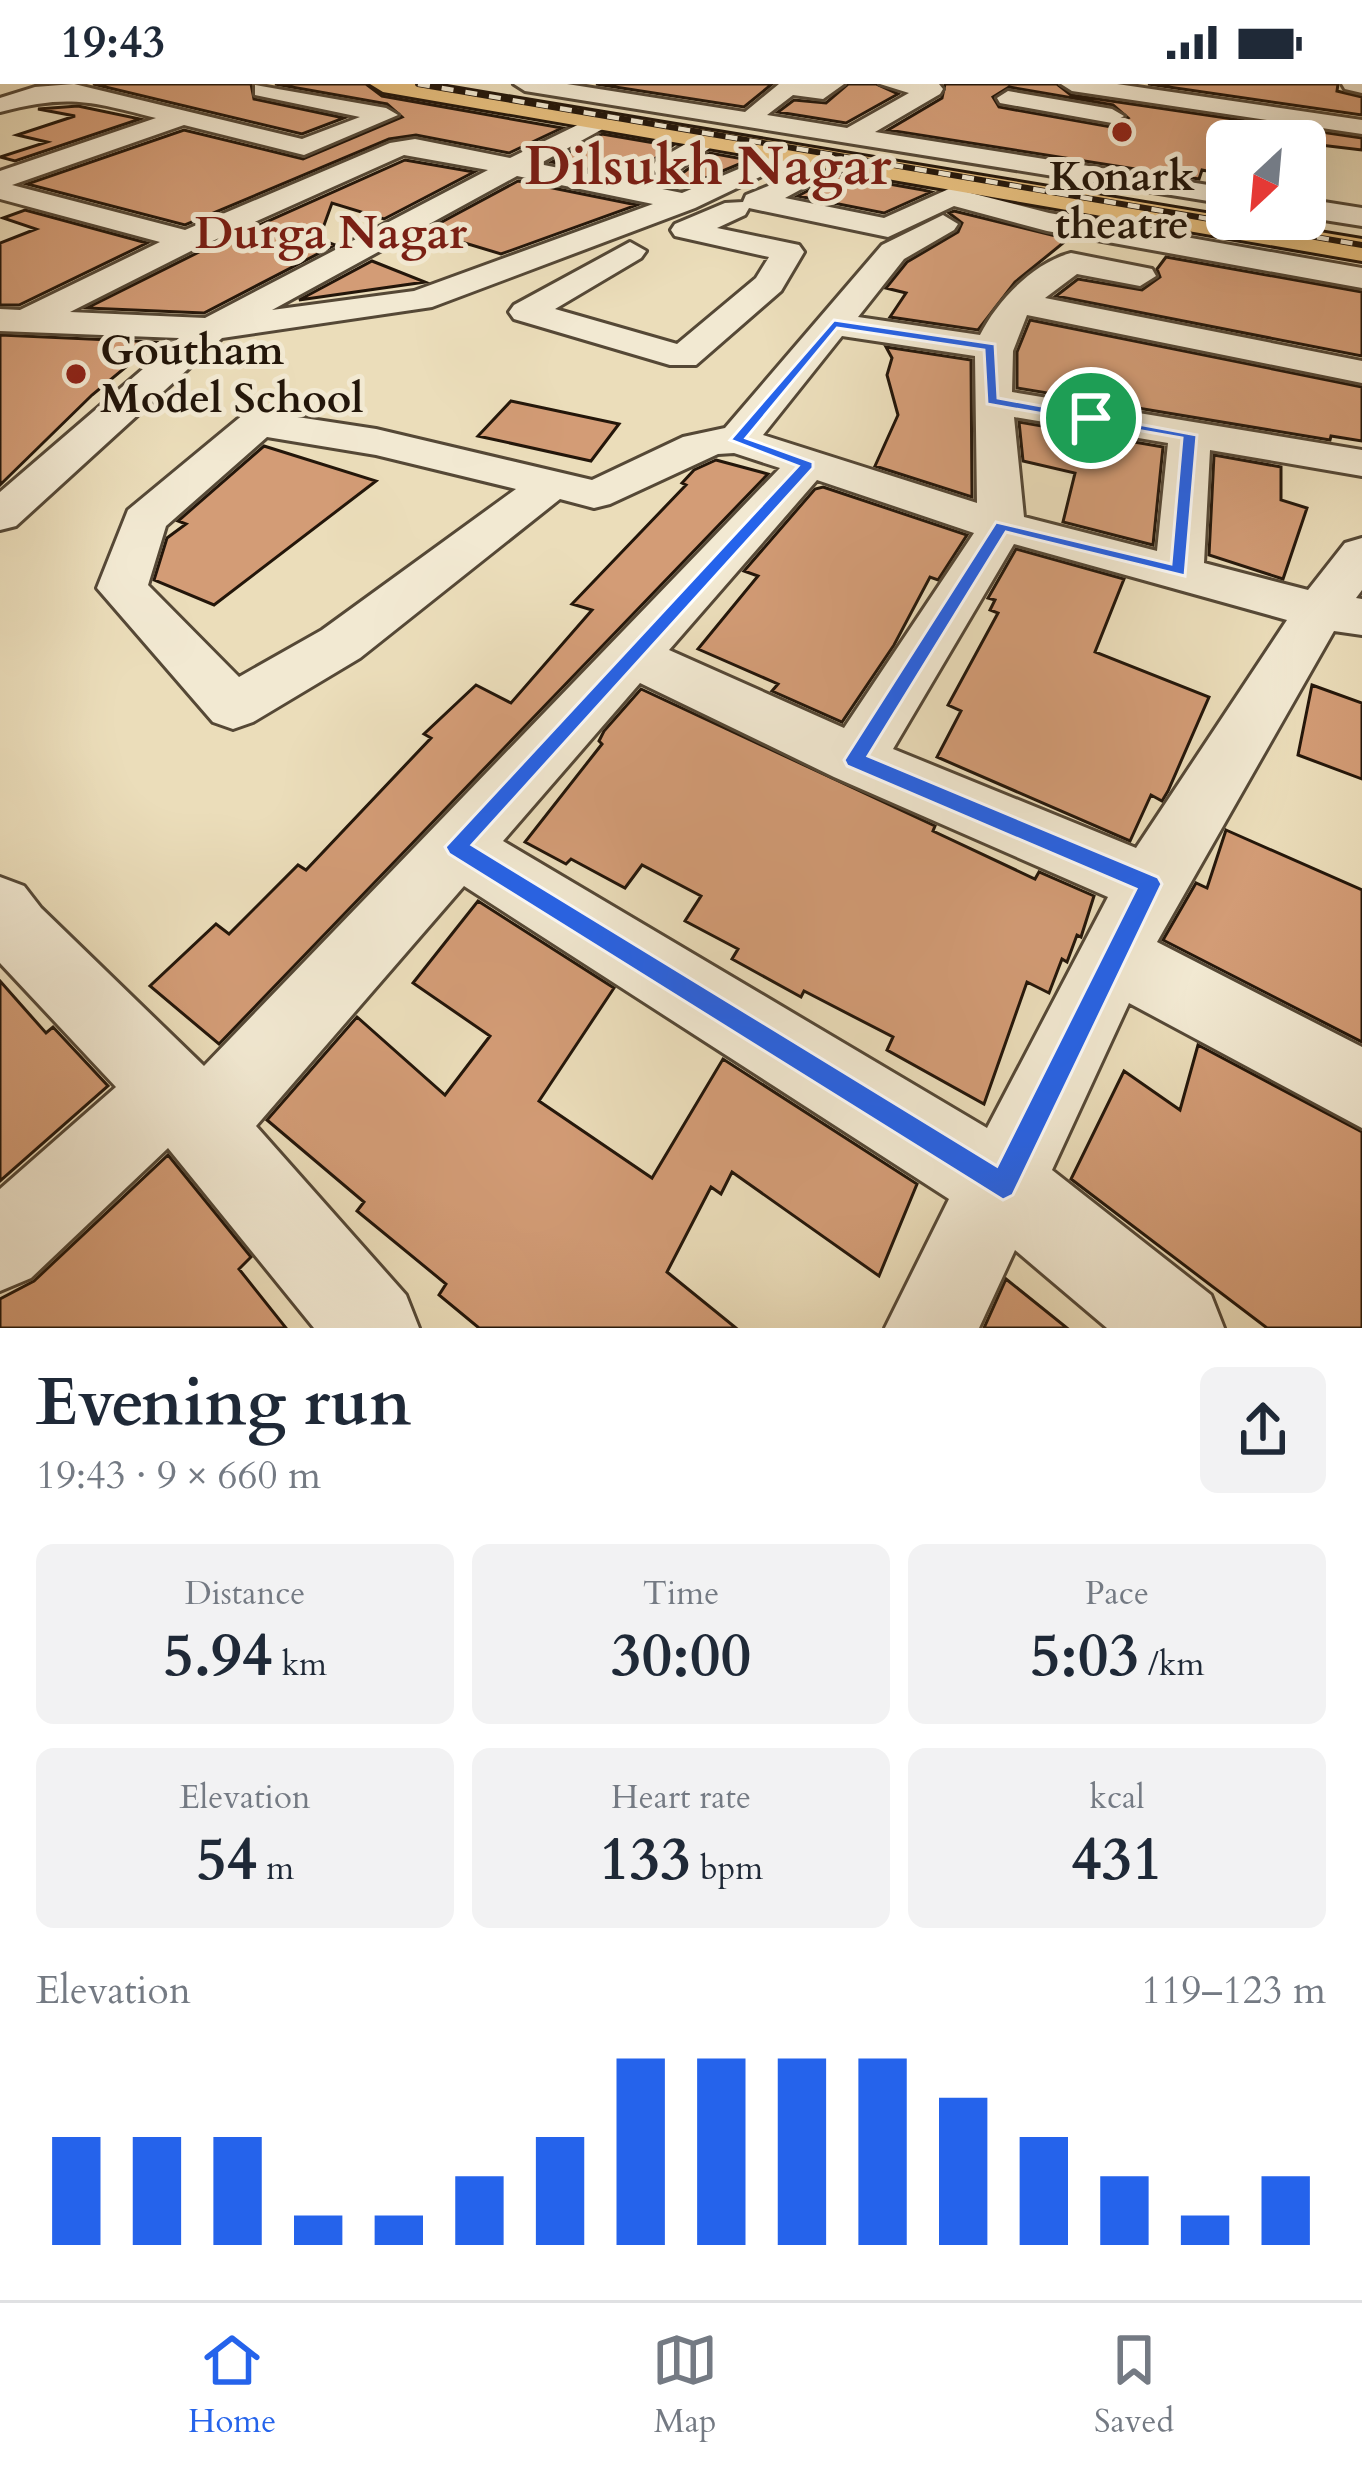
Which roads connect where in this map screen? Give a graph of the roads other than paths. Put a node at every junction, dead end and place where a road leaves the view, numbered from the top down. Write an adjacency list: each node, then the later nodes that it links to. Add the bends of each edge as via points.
1 (383, 84): 21 (highway)
2 (469, 84): 27 (highway)
3 (525, 84): 14 (street)
4 (667, 84): 14 (street)
5 (833, 84): 17 (street, via 824,92 788,88)
6 (891, 84): 26 (street, via 932,89)
7 (1353, 84): 9 (street)
8 (1085, 85): 22 (street)
9 (1362, 86)
10 (1002, 91): 19 (street); 27 (street, via 1008,110)
11 (104, 92): 16 (street, via 35,94); 18 (street); 20 (street)
12 (258, 96): 20 (street); 20 (street, via 386,115 298,147)
13 (1323, 96): 15 (street)
14 (635, 101): 17 (street)
15 (1362, 104)
16 (0, 105)
17 (748, 118): 26 (street)
18 (42, 120)
19 (1139, 120)
20 (191, 121): 24 (street)
21 (600, 121): 23 (highway); 28 (street)
22 (1362, 127)
23 (708, 138): 26 (highway); 29 (street)
24 (111, 141): 25 (street); 31 (street)
25 (152, 151)
26 (827, 154): 27 (street); 35 (highway); 35 (street, via 910,193); 36 (street); 40 (street)
27 (927, 154): 34 (street); 37 (highway)
28 (516, 166): 32 (street, via 406,146); 40 (street); 52 (street)
29 (665, 167)
30 (257, 178): 32 (street)
31 (0, 180)
32 (301, 188): 45 (street)
33 (0, 190): 38 (street)
34 (1206, 193)
35 (978, 196): 36 (street, via 888,228); 46 (highway, via 1064,199); 47 (street, via 1047,222); 50 (street, via 893,252)
36 (756, 201): 40 (street)
37 (1206, 205)
38 (69, 211): 43 (street); 45 (street)
39 (1326, 211): 41 (street)
40 (685, 216): 40 (street, via 788,252 769,284 683,357 526,312); 52 (street, via 420,300)
41 (1362, 217)
42 (1326, 226): 44 (highway)
43 (17, 230)
44 (1362, 232)
45 (188, 240): 51 (street)
46 (1362, 251)
47 (1362, 278)
48 (1183, 284): 49 (street, via 1071,262)
49 (1016, 303): 53 (street); 54 (street)
50 (834, 324): 53 (street); 57 (street)
51 (8, 327): 52 (street)
52 (211, 329): 61 (street)
53 (990, 347): 55 (street)
54 (1362, 372)
55 (992, 401): 56 (street); 62 (street)
56 (1190, 435): 58 (street); 64 (street)
57 (737, 440): 59 (street); 60 (street, via 697,444 612,490)
58 (1362, 463)
59 (807, 465): 62 (street); 66 (street)
60 (550, 485): 60 (street, via 258,423 144,520 122,589 233,707 340,644)
61 (0, 516)
62 (1002, 526): 64 (street); 67 (street)
63 (1362, 554): 65 (street)
64 (1179, 572): 65 (street)
65 (1341, 614): 69 (street)
66 (632, 656): 67 (street); 68 (street)
67 (855, 760): 69 (street)
68 (457, 847): 73 (street); 74 (street)
69 (1150, 884): 71 (street)
70 (0, 908): 73 (street)
71 (1115, 957): 72 (street); 74 (street)
72 (1362, 1088)
73 (187, 1108): 75 (street); 76 (street)
74 (1003, 1185): 77 (street); 78 (street)
75 (0, 1247)
76 (373, 1328)
77 (931, 1328)
78 (1178, 1328)

